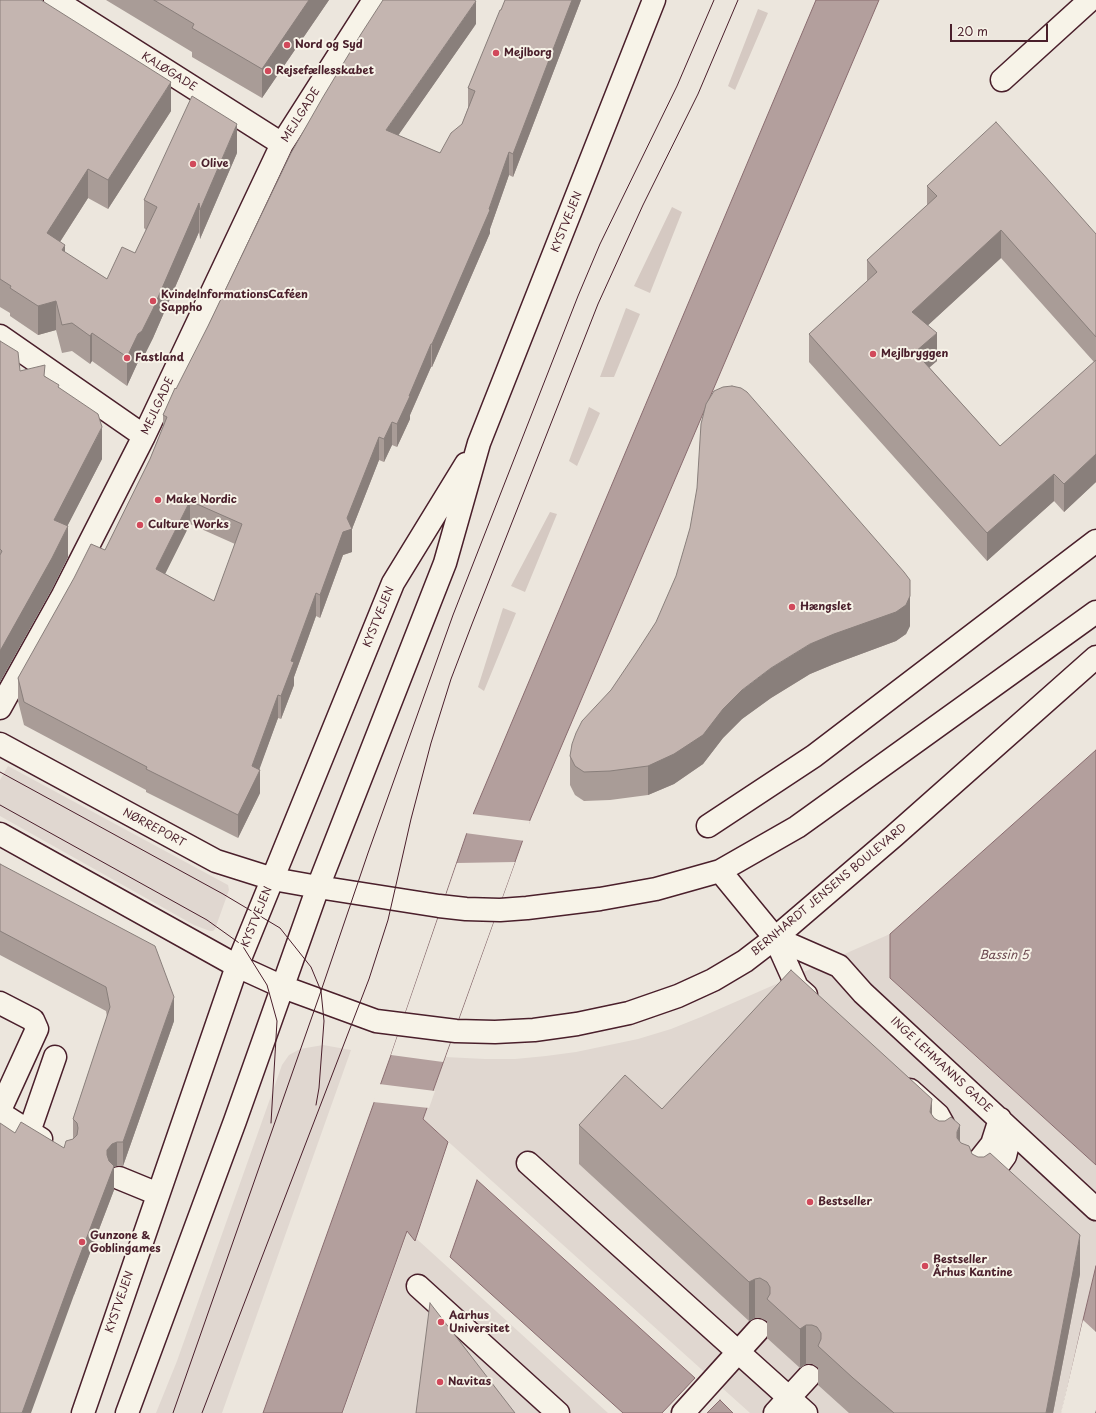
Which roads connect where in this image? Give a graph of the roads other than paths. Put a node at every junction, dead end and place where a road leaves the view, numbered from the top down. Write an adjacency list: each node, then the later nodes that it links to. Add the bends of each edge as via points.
1 (55, 0): 6 (street, KALØGADE)
2 (374, 0): 6 (street, MEJLGADE)
3 (654, 0): 9 (street, KYSTVEJEN)
4 (1090, 0): 5 (street)
5 (1002, 80)
6 (282, 144): 8 (street, MEJLGADE)
7 (0, 336): 8 (street)
8 (144, 436): 13 (street, MEJLGADE, via 63,595)
9 (479, 443): 18 (street, KYSTVEJEN, via 392,583); 19 (street, KYSTVEJEN, via 445,563)
10 (1096, 541): 15 (street, via 814,756)
11 (1096, 612): 17 (street, via 797,827)
12 (1096, 657): 20 (street, BERNHARDT JENSENS BOULEVARD)
13 (0, 708)
14 (0, 744): 18 (street, NØRREPORT, via 216,861)
15 (708, 826)
16 (0, 834): 21 (street)
17 (720, 871): 19 (street, via 656,889 600,899 500,910 439,906); 20 (street, INGE LEHMANNS GADE)
18 (273, 879): 19 (street, NØRREPORT); 21 (street, KYSTVEJEN)
19 (318, 887): 22 (street, KYSTVEJEN)
20 (775, 938): 22 (street, BERNHARDT JENSENS BOULEVARD, via 713,980 678,996 629,1013 534,1030 456,1031 376,1021); 24 (street, INGE LEHMANNS GADE, via 797,987); 28 (street, INGE LEHMANNS GADE, via 838,966 863,993)
21 (237, 966): 22 (street, BERNHARDT JENSENS BOULEVARD); 35 (street, KYSTVEJEN)
22 (283, 987): 43 (street, KYSTVEJEN)
23 (0, 1002): 27 (street, via 34,1020 37,1029)
24 (821, 1009)
25 (56, 1057): 29 (street)
26 (897, 1078): 30 (street, via 938,1115)
27 (0, 1112): 29 (street)
28 (1000, 1119): 34 (street, via 1007,1132 1005,1156 997,1167); 36 (street, INGE LEHMANNS GADE)
29 (29, 1132): 31 (street)
30 (939, 1137)
31 (60, 1150)
32 (528, 1163): 39 (street)
33 (118, 1178): 35 (street)
34 (975, 1179)
35 (158, 1194): 42 (street, KYSTVEJEN)
36 (1096, 1209)
37 (418, 1286): 44 (street)
38 (758, 1330): 39 (street)
39 (738, 1352): 41 (street); 45 (street)
40 (809, 1376): 41 (street)
41 (782, 1406): 46 (street)
42 (83, 1413)
43 (128, 1413)
44 (558, 1413)
45 (683, 1413)
46 (806, 1413)

